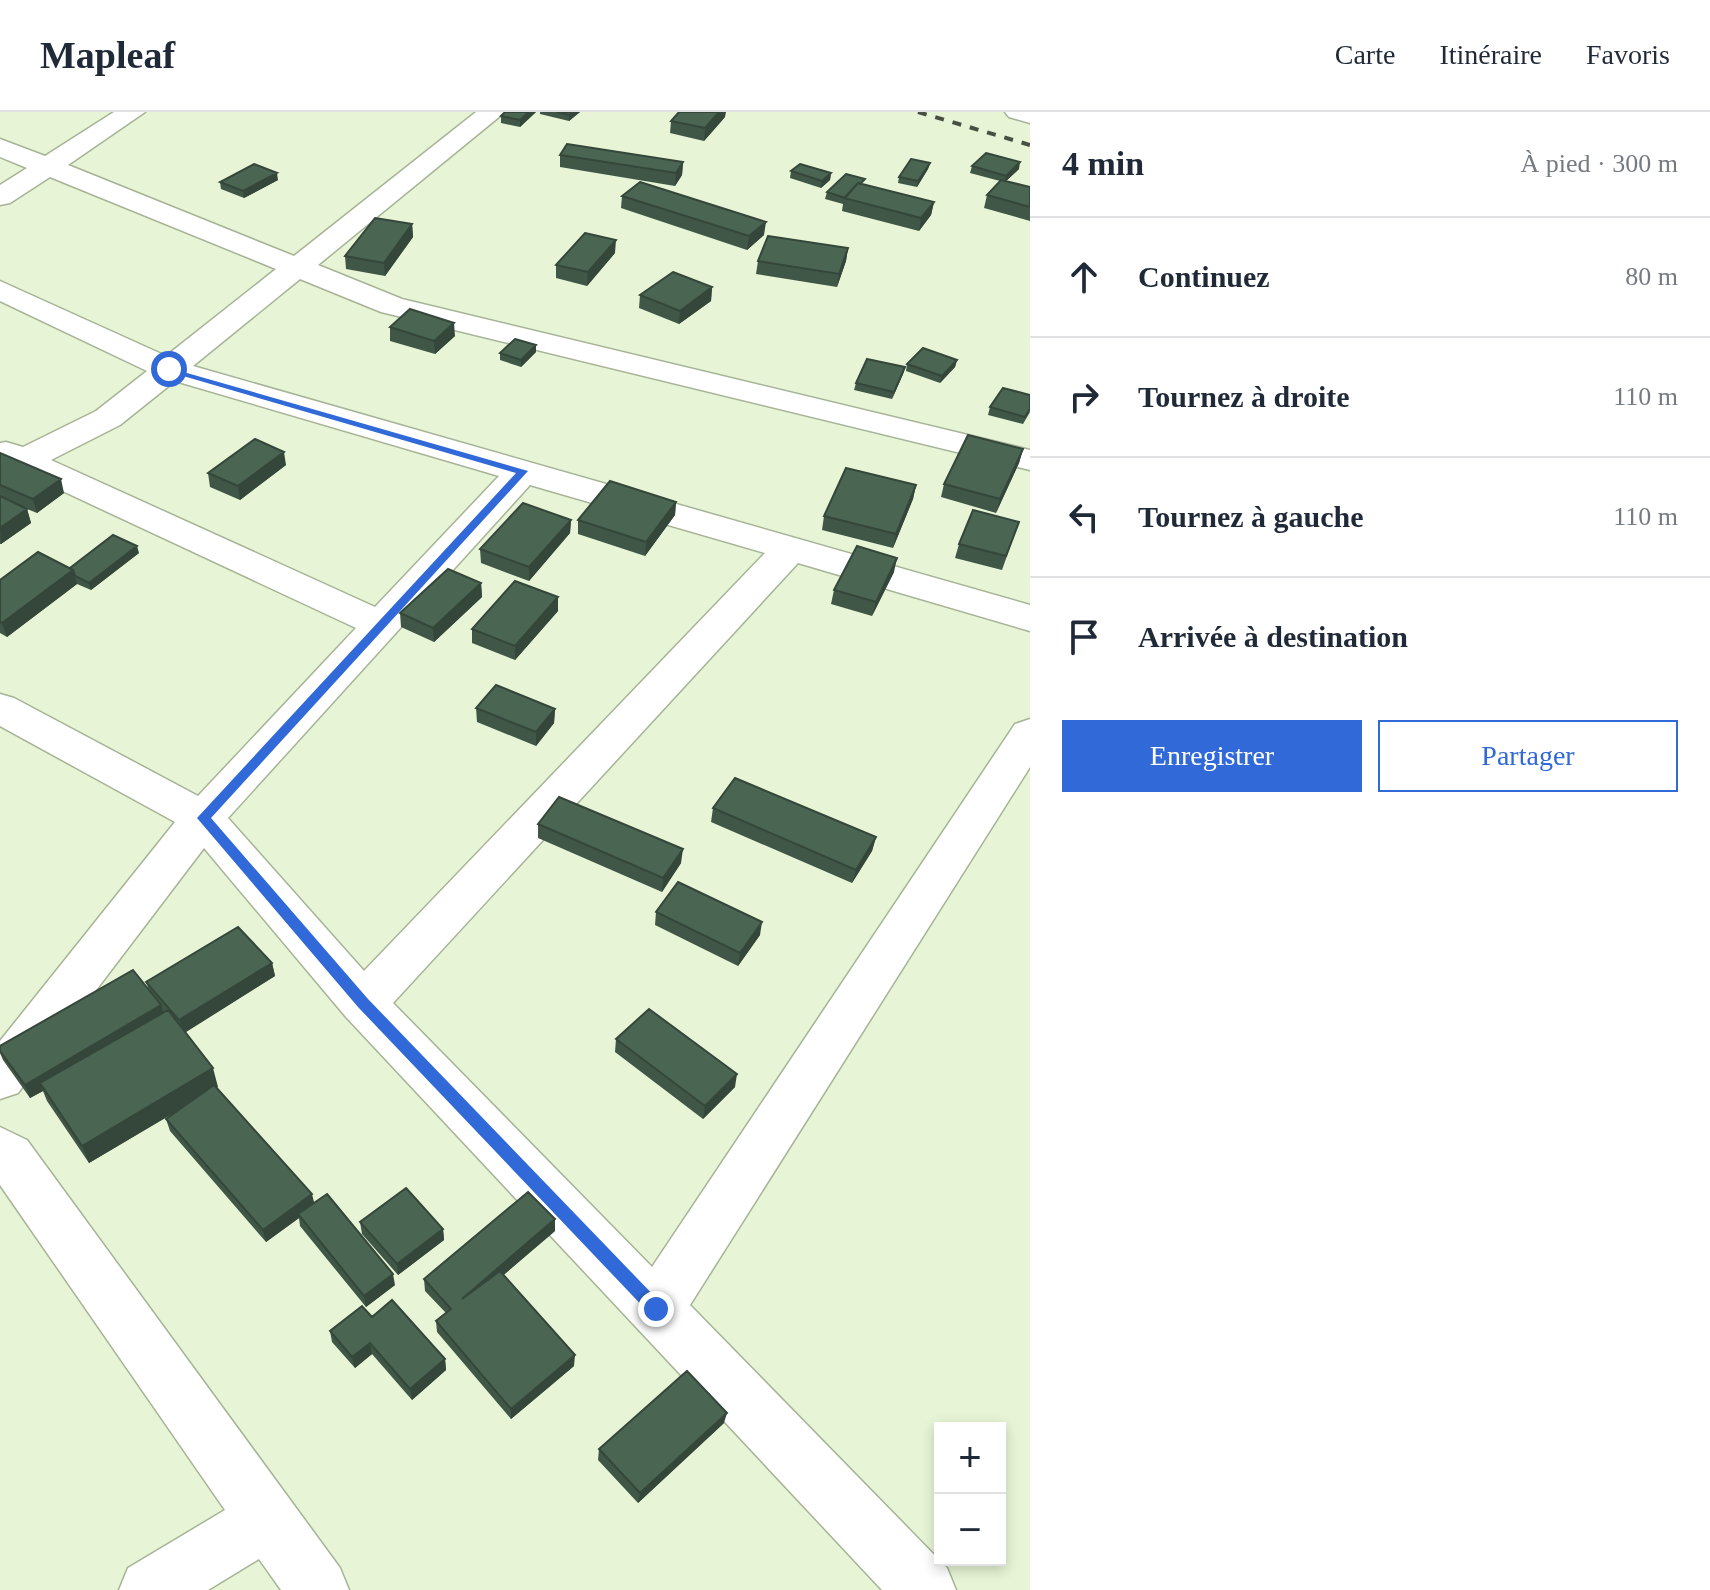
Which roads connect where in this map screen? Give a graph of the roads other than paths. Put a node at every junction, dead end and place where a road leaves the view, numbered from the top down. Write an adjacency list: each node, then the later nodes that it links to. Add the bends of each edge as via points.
1 (132, 112): 6 (street)
2 (492, 112): 8 (street)
3 (1018, 112): 4 (street)
4 (1030, 115)
5 (0, 147): 6 (street)
6 (49, 167): 7 (street); 8 (street)
7 (0, 197)
8 (298, 267): 10 (street); 12 (street, via 392,306)
9 (0, 290): 10 (street)
10 (169, 369): 11 (street, via 108,418); 13 (street)
11 (8, 460): 16 (street)
12 (1030, 460)
13 (523, 471): 14 (street); 16 (street)
14 (790, 549): 15 (street); 20 (street)
15 (1030, 618)
16 (379, 624): 19 (street)
17 (0, 708): 19 (street)
18 (1030, 734): 23 (street)
19 (203, 818): 20 (street); 21 (street)
20 (363, 1003): 23 (street)
21 (0, 1078)
22 (0, 1150): 24 (street)
23 (656, 1309): 27 (street)
24 (266, 1520): 25 (street); 26 (street)
25 (150, 1590)
26 (318, 1590)
27 (925, 1590)

